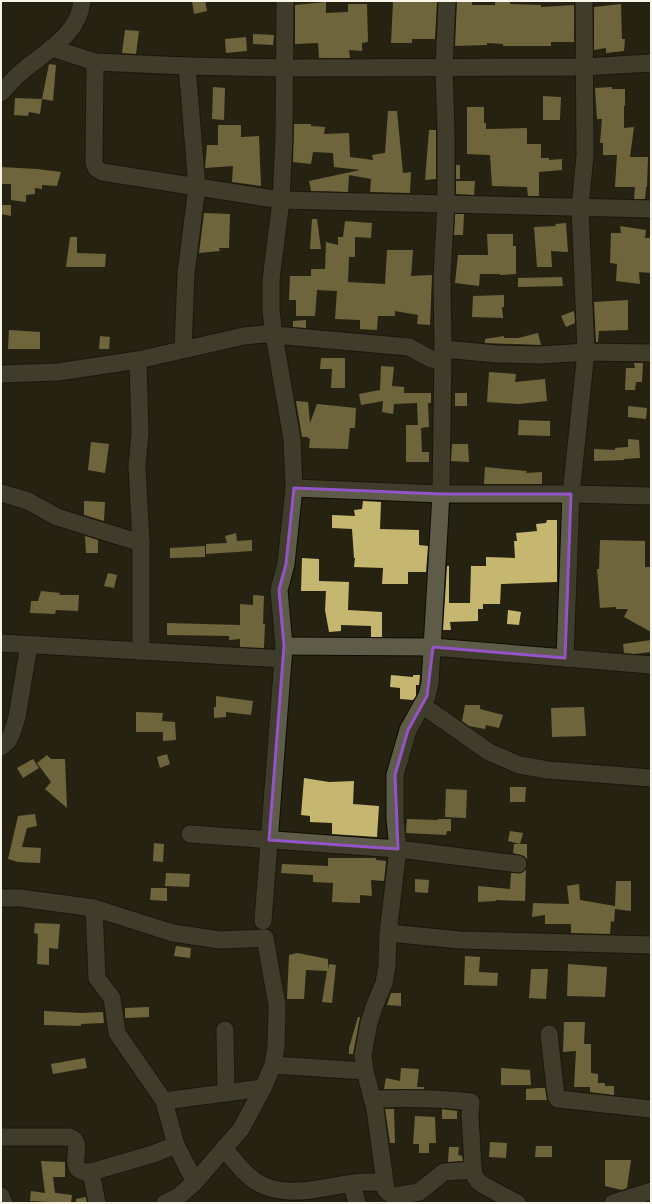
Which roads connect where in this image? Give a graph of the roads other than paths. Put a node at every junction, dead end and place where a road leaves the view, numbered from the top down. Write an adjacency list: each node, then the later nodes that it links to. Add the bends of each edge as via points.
1 (82, 1): 5 (street, via 78,20)
2 (284, 1): 11 (street)
3 (447, 1): 9 (street)
4 (584, 1): 10 (street)
5 (52, 48): 6 (street); 12 (street, via 18,75)
6 (95, 62): 8 (street); 13 (street, via 96,168 102,172)
7 (651, 63): 10 (street)
8 (187, 66): 11 (street); 13 (street)
9 (444, 66): 10 (street); 11 (street); 15 (street)
10 (584, 67): 16 (street, via 585,155)
11 (285, 68): 14 (street)
12 (1, 93)
13 (197, 187): 14 (street); 19 (street, via 186,273)
14 (281, 200): 15 (street); 18 (street, via 271,280)
15 (446, 203): 16 (street); 22 (street, via 442,277)
16 (580, 207): 17 (street); 20 (street)
17 (651, 209)
18 (274, 334): 19 (street, via 244,336); 22 (street, via 409,347 431,359); 25 (street, via 292,440)
19 (183, 349): 23 (street)
20 (586, 352): 21 (street); 22 (street); 28 (street)
21 (651, 353)
22 (443, 355): 27 (street)
23 (138, 360): 24 (street, via 58,372); 30 (street, via 140,433 137,466)
24 (1, 374)
25 (294, 488): 27 (street); 35 (street, via 286,564 279,590)
26 (1, 492): 30 (street, via 28,501 57,517)
27 (441, 494): 28 (street); 33 (street)
28 (571, 494): 29 (street); 36 (street)
29 (651, 496)
30 (140, 543): 34 (street)
31 (1, 643): 32 (street)
32 (29, 644): 34 (street); 39 (street)
33 (433, 647): 35 (street); 36 (street); 38 (street, via 430,683)
34 (140, 651): 35 (street)
35 (284, 653): 44 (street)
36 (565, 658): 37 (street)
37 (651, 665)
38 (422, 704): 42 (street, via 489,752 519,765 548,770); 45 (street, via 408,730 394,775)
39 (18, 711): 40 (street); 41 (street, via 11,737)
40 (1, 718)
41 (1, 747)
42 (651, 778)
43 (190, 834): 44 (street)
44 (269, 840): 45 (street); 49 (street)
45 (398, 849): 46 (street); 50 (street)
46 (518, 864)
47 (1, 898): 48 (street, via 20,898)
48 (94, 908): 54 (street, via 173,933 220,940 265,938 277,1005); 59 (street, via 97,978 112,998 117,1033)
49 (263, 921)
50 (388, 933): 51 (street, via 460,940); 55 (street, via 387,966 384,983 369,1023 363,1055)
51 (651, 945)
52 (226, 1030): 57 (street)
53 (549, 1034): 60 (street, via 556,1096 559,1100)
54 (273, 1065): 55 (street); 56 (street)
55 (365, 1070): 58 (street)
56 (263, 1088): 57 (street); 63 (street, via 241,1129)
57 (226, 1093): 59 (street)
58 (372, 1100): 64 (street, via 412,1098 471,1102); 67 (street)
59 (164, 1101): 62 (street)
60 (651, 1109)
61 (1, 1137): 65 (street, via 68,1137 76,1142 76,1167 83,1172)
62 (176, 1145): 65 (street); 66 (street)
63 (224, 1148): 66 (street); 68 (street, via 249,1177 269,1188 292,1192)
64 (473, 1170): 67 (street, via 444,1172 419,1192 401,1196 390,1194 386,1190); 75 (street, via 483,1185)
65 (91, 1172): 73 (street)
66 (195, 1182): 71 (street)
67 (385, 1182): 68 (street)
68 (352, 1184): 74 (street)
69 (651, 1191): 76 (street)
70 (1, 1196): 72 (street)
71 (177, 1200)
72 (4, 1203)
73 (97, 1203)
74 (357, 1203)
75 (517, 1203)
76 (613, 1203)

